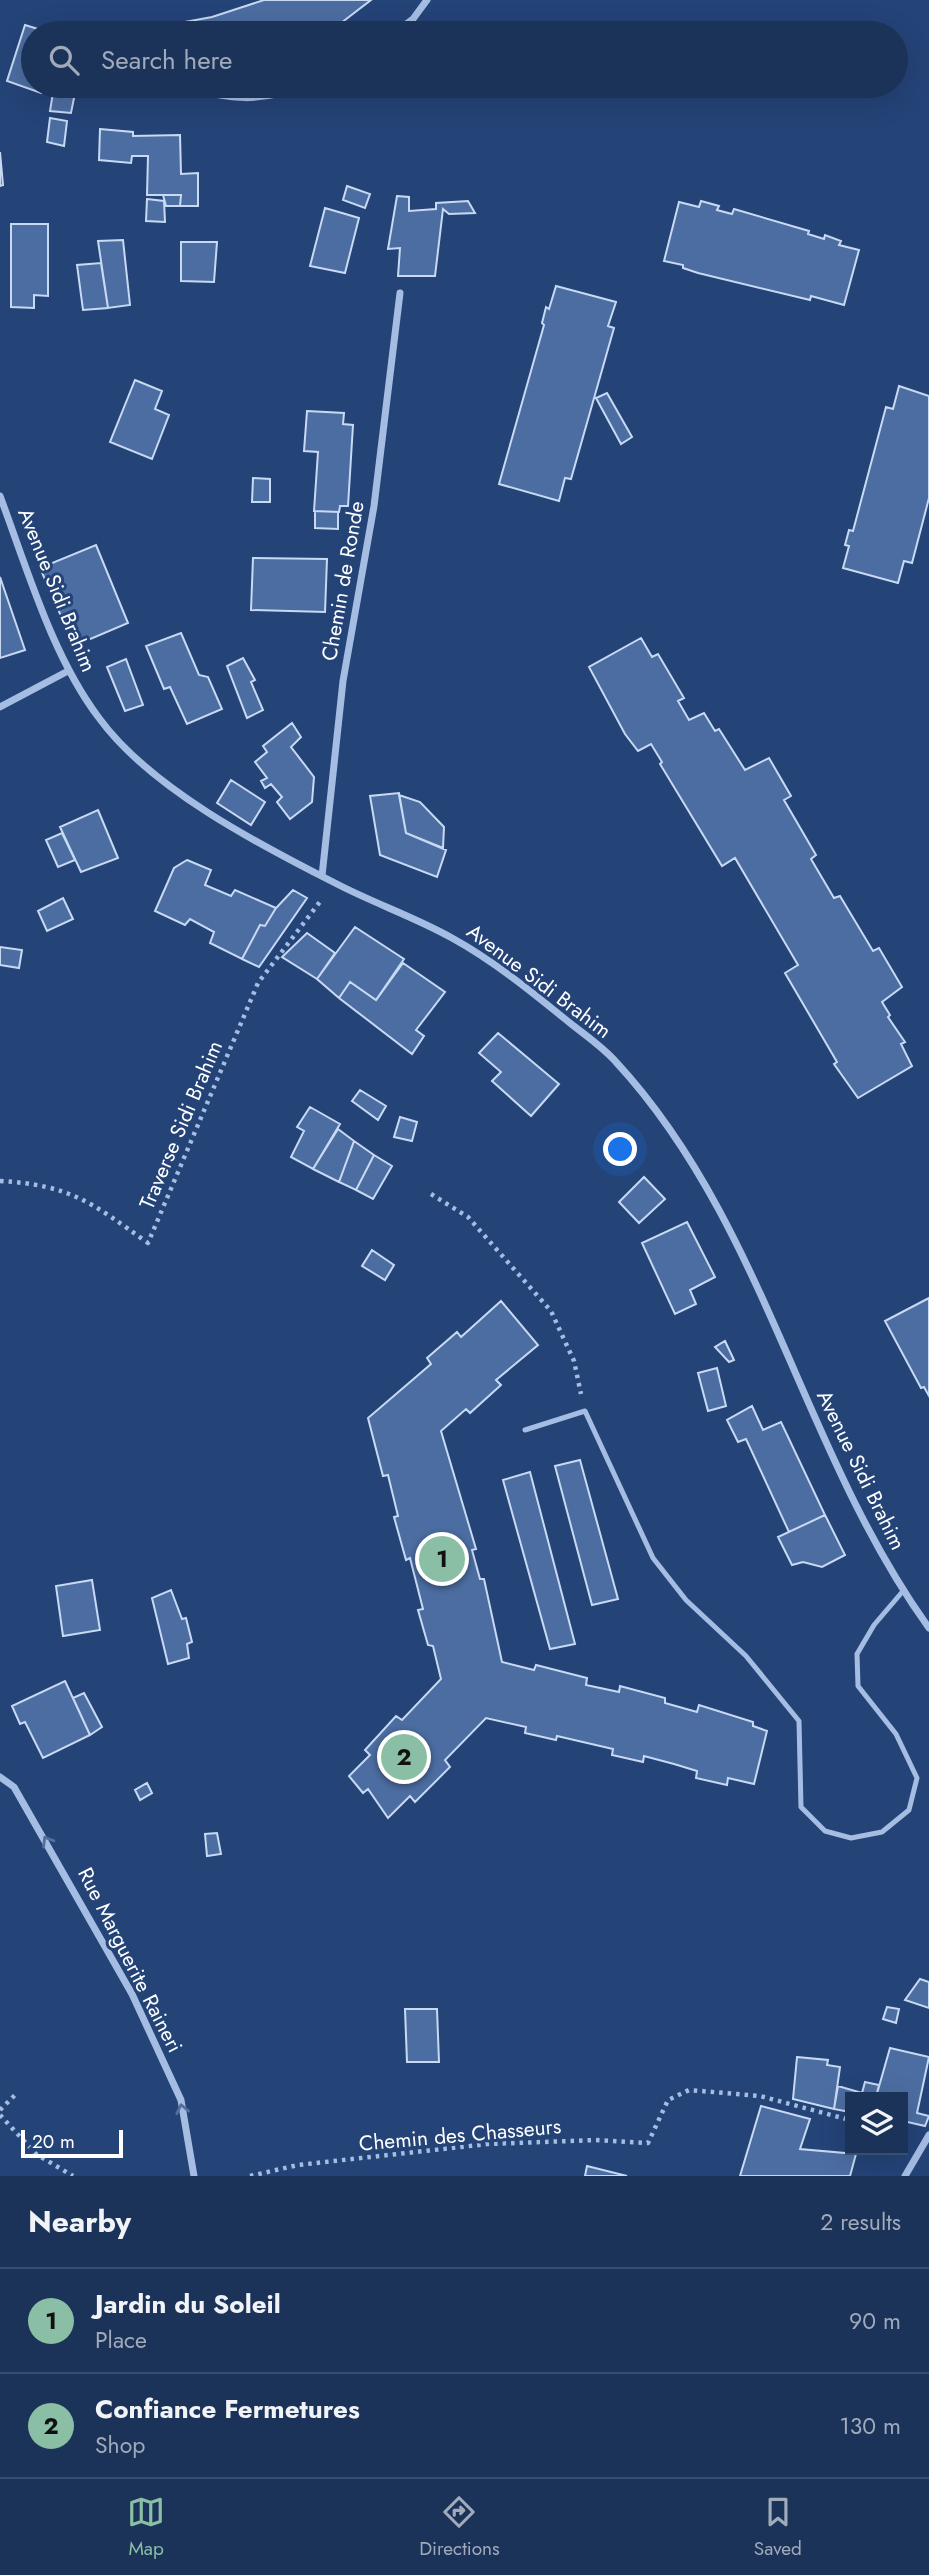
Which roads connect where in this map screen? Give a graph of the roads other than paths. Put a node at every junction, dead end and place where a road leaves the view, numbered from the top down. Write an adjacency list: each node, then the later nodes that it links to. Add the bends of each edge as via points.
1 (427, 0): 2 (street)
2 (410, 21)
3 (400, 293): 7 (street, Chemin de Ronde, via 374,506 343,681)
4 (0, 496): 5 (street, Avenue Sidi Brahim)
5 (68, 671): 6 (street); 7 (street, Avenue Sidi Brahim, via 99,720 144,768 193,803)
6 (0, 707)
7 (323, 876): 9 (street, Avenue Sidi Brahim, via 453,938 533,992 614,1059 670,1125 722,1210 805,1399)
8 (525, 1430): 9 (lane, via 586,1411 653,1558 686,1601 746,1656 799,1721 801,1807 825,1831 851,1838 882,1832 909,1810 918,1778 896,1734 858,1686 857,1654)
9 (903, 1591): 10 (street, Avenue Sidi Brahim)
10 (929, 1628)
11 (0, 1777): 13 (street, Rue Marguerite Raineri, one-way to 11, via 181,2100 132,1994 14,1787)
12 (929, 2135): 14 (street)
13 (194, 2176)
14 (905, 2176)

